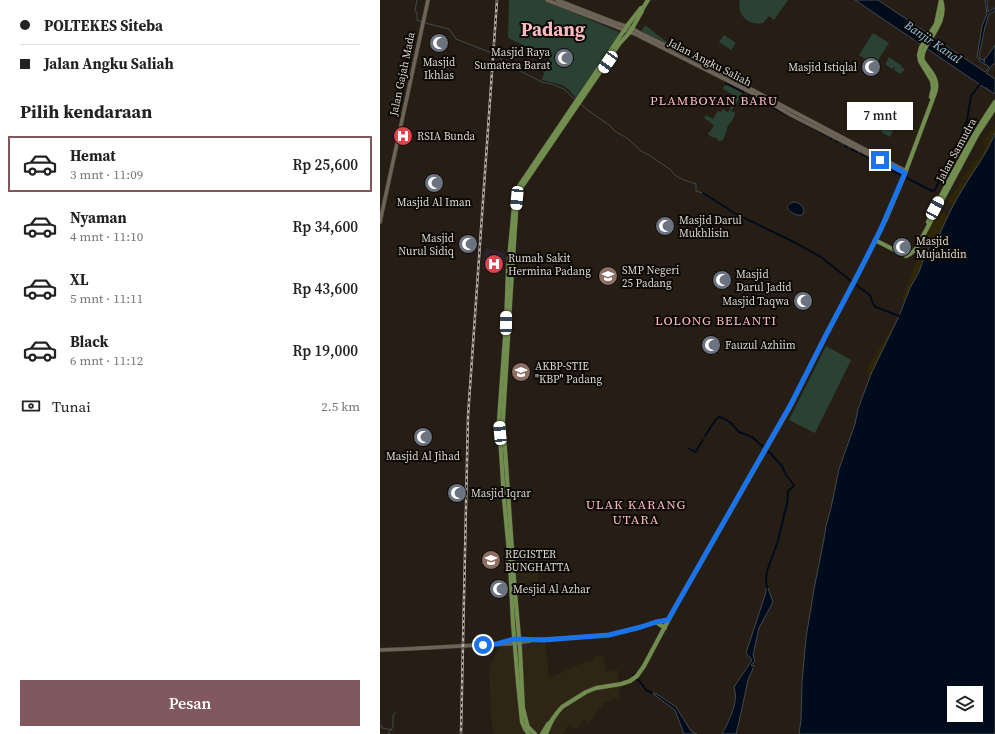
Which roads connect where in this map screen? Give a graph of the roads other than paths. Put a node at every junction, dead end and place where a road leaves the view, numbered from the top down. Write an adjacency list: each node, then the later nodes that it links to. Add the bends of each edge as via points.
1 (428, 0): 15 (main road, Jalan Gajah Mada)
2 (547, 0): 5 (main road)
3 (648, 0): 6 (main road)
4 (941, 0): 14 (main road, via 941,19 938,28 923,48 922,59 936,79 936,89)
5 (554, 1): 7 (main road)
6 (643, 8): 7 (main road); 8 (main road)
7 (625, 28): 8 (main road, Jalan Angku Saliah); 9 (main road); 11 (main road)
8 (634, 31): 9 (main road); 14 (main road, Jalan Angku Saliah, via 791,115)
9 (630, 32): 11 (main road)
10 (995, 102): 13 (main road, Jalan Samudra)
11 (578, 103): 17 (main road, via 515,195 503,420)
12 (995, 108): 13 (main road, Jalan Samudra)
13 (984, 122): 16 (main road, Jalan Samudra, via 914,250 909,255 904,255)
14 (905, 172): 16 (main road)
15 (380, 222)
16 (876, 240): 18 (main road, via 766,450)
17 (507, 503): 21 (main road); 21 (main road, via 510,576)
18 (668, 620): 19 (main road); 20 (main road)
19 (656, 622): 20 (main road); 21 (main road, via 609,635)
20 (665, 628): 23 (main road, via 635,678 626,683 586,692 562,708)
21 (517, 641): 22 (main road); 24 (main road, via 522,722); 25 (main road, via 524,711 528,727)
22 (380, 650)
23 (552, 720): 26 (main road); 27 (main road)
24 (529, 734)
25 (535, 734)
26 (542, 734)
27 (546, 734)

